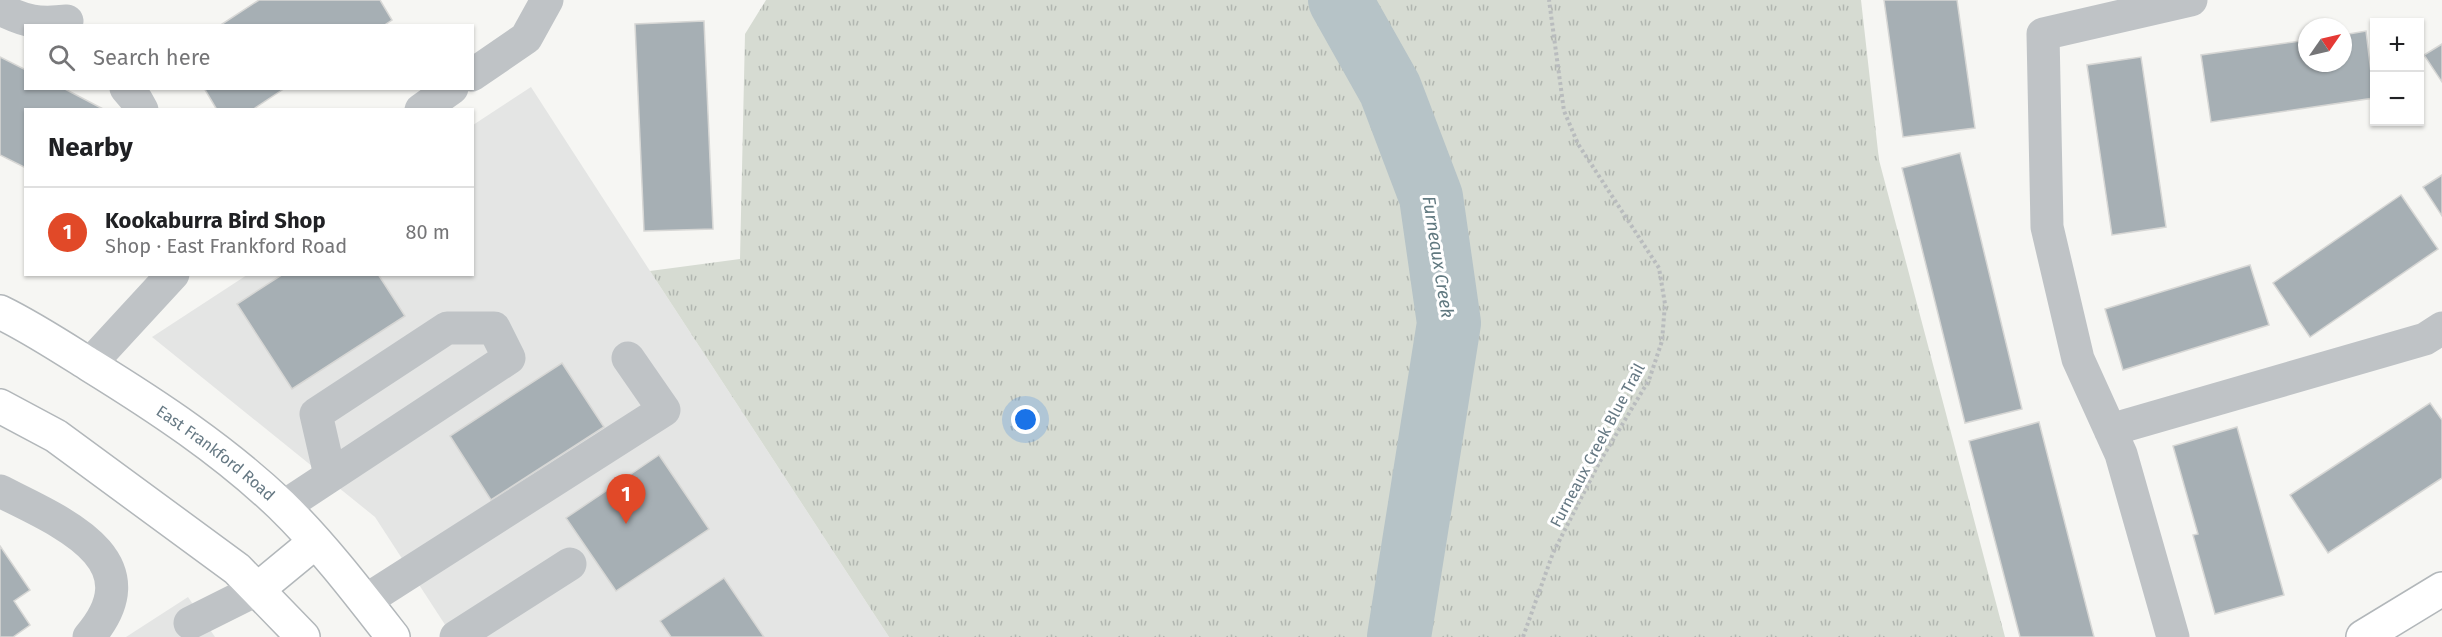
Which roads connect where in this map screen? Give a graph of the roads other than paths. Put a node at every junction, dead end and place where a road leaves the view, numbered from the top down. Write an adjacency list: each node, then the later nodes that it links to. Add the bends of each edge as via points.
1 (548, 0): 5 (lane, via 526,39)
2 (2192, 0): 16 (lane, via 2043,34 2047,227 2078,359)
3 (0, 9): 4 (lane, via 40,24)
4 (63, 16)
5 (474, 74)
6 (128, 90): 8 (lane)
7 (449, 90): 9 (lane)
8 (141, 108)
9 (424, 108)
10 (171, 276): 14 (lane)
11 (0, 312): 14 (main road, East Frankford Road)
12 (2442, 328): 16 (lane, via 2425,339)
13 (628, 358): 24 (lane, via 664,410)
14 (90, 364): 19 (main road, East Frankford Road, via 159,407 247,474)
15 (0, 406): 22 (main road, via 56,436 237,569)
16 (2110, 430): 30 (lane, via 2121,454)
17 (330, 475): 17 (lane, via 509,358 494,328 447,328 316,414); 19 (lane)
18 (0, 491): 26 (lane, via 60,522 92,545 112,575 111,601)
19 (283, 507): 20 (main road, East Frankford Road)
20 (315, 542): 22 (main road); 24 (main road, East Frankford Road)
21 (570, 564): 29 (lane)
22 (258, 589): 25 (lane); 27 (main road)
23 (2442, 589): 31 (main road)
24 (364, 601): 28 (main road, East Frankford Road)
25 (186, 632)
26 (89, 637)
27 (303, 637)
28 (393, 637)
29 (456, 637)
30 (2172, 637)
31 (2363, 637)

